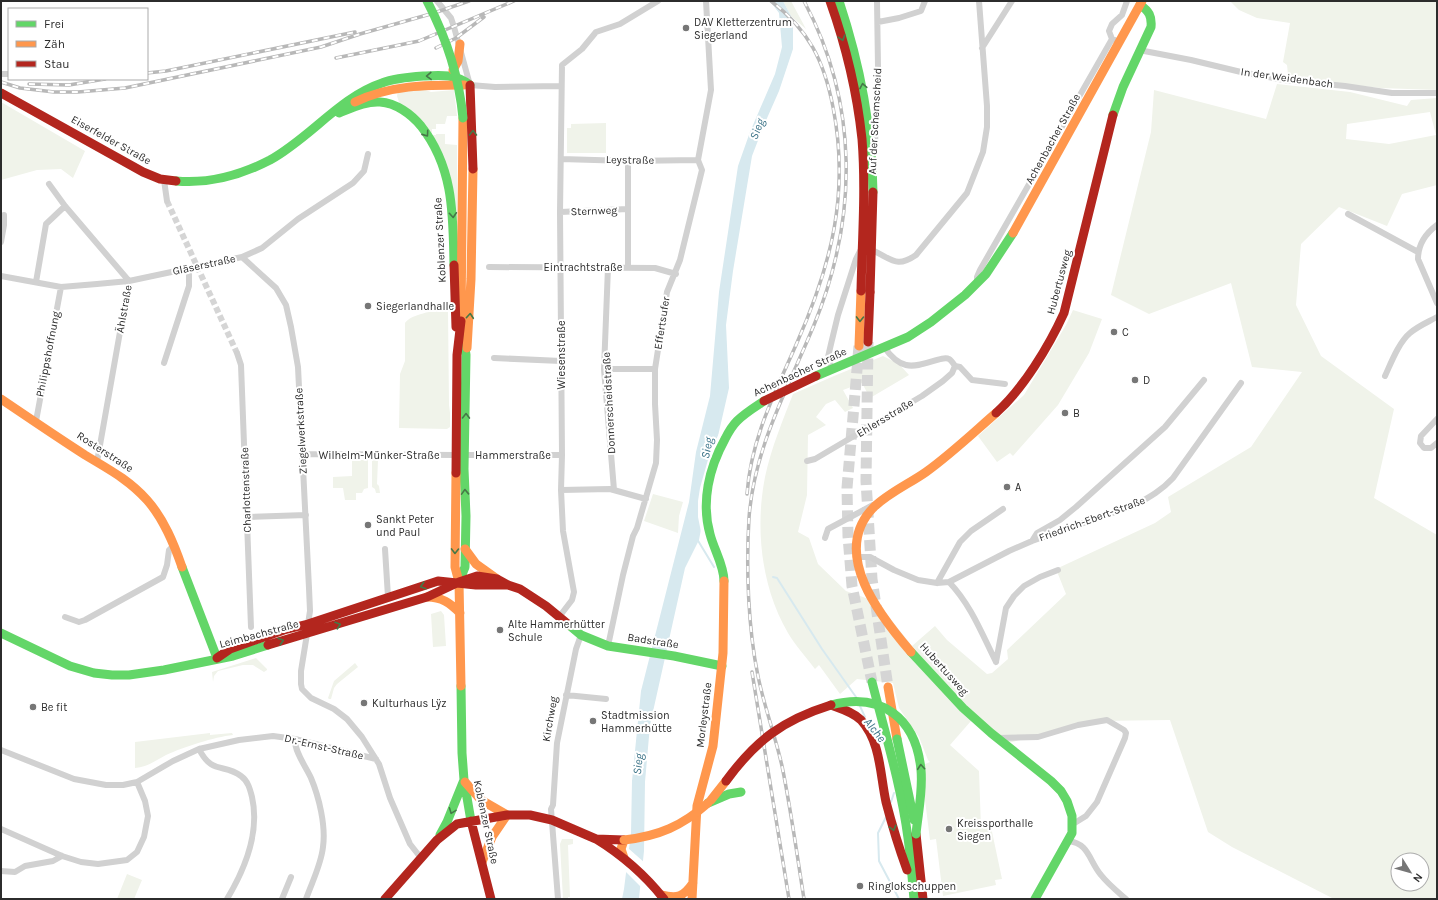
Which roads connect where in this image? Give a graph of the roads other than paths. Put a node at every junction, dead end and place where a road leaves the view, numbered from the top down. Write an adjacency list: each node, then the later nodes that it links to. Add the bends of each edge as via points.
1 (427, 1): 61 (main road, Koblenzer Straße, bridge, via 448,46 462,99)
2 (437, 1): 15 (street, via 451,18)
3 (658, 1): 21 (street, Wiesenstraße, via 620,24 596,32 582,49 562,65)
4 (706, 1): 31 (street, Effertsufer, via 711,90)
5 (830, 1): 58 (main road, one-way to 58, bridge, via 846,54 861,132 864,186)
6 (839, 1): 57 (main road, one-way to 6, bridge, via 873,186 870,132 861,78)
7 (877, 1): 13 (street, Auf der Schemscheid)
8 (925, 1): 13 (street, via 921,12)
9 (979, 1): 16 (street)
10 (1012, 1): 16 (street)
11 (1127, 1): 14 (street, via 1122,15 1112,24 1109,31)
12 (1141, 3): 14 (main road, Achenbacher Straße); 17 (main road, Hubertusweg, via 1152,18 1151,27)
13 (878, 22): 41 (street, Auf der Schemscheid, via 877,124)
14 (1116, 41): 59 (main road, Achenbacher Straße, via 1020,224 995,262 965,295 931,322 908,337)
15 (460, 44): 18 (main road, via 458,61); 20 (street)
16 (982, 48): 41 (street, via 987,127 984,152 967,193 916,255 906,262 898,263 874,251)
17 (1139, 50): 24 (street, In der Weidenbach, via 1284,80 1392,93); 85 (main road, Hubertusweg, via 1113,116 1064,313 1057,330 1007,403 951,453)
18 (448, 76): 19 (main road, Eiserfelder Straße, one-way to 19); 20 (main road, Eiserfelder Straße, via 458,77)
19 (410, 77): 22 (main road); 27 (main road, Eiserfelder Straße, via 373,86 341,106)
20 (470, 85): 21 (street); 22 (main road, Eiserfelder Straße, via 427,85); 61 (main road, Koblenzer Straße, one-way to 20, via 471,308 473,124)
21 (561, 86): 29 (street, Wiesenstraße)
22 (395, 89): 25 (main road, via 394,96); 26 (main road, Eiserfelder Straße, via 360,100)
23 (1, 93): 32 (main road, Eiserfelder Straße, via 127,165)
24 (1437, 93)
25 (398, 108): 26 (main road, Koblenzer Straße, via 379,102); 61 (main road, Koblenzer Straße, one-way to 61, via 411,116 431,140 448,182 453,210)
26 (339, 112): 27 (main road, Eiserfelder Straße)
27 (322, 123): 32 (main road, Eiserfelder Straße, via 298,142 255,167 212,179 184,182)
28 (368, 154): 44 (street, Gläserstraße, via 364,170 353,184 298,219 262,248)
29 (561, 159): 30 (street, Leystraße); 37 (street, Wiesenstraße)
30 (628, 160): 31 (street, Leystraße); 36 (street)
31 (698, 160): 50 (street, Effertsufer, via 702,170)
32 (164, 180): 34 (street)
33 (49, 184): 35 (street, Ählstraße)
34 (168, 201)
35 (66, 206): 52 (street, Ählstraße); 53 (street, via 46,224)
36 (628, 210): 37 (street, Sternweg); 48 (street)
37 (560, 212): 46 (street, Wiesenstraße)
38 (1348, 214): 43 (street)
39 (4, 215): 42 (street)
40 (1437, 224): 43 (street, via 1421,242)
41 (866, 241): 68 (street, via 856,260 838,315 828,357)
42 (1, 242)
43 (1418, 252): 55 (street, via 1418,259)
44 (242, 257): 49 (street, Gläserstraße); 77 (street, Ziegelwerkstraße, via 276,288 286,305 298,367)
45 (489, 266): 46 (street, Eintrachtstraße)
46 (561, 267): 47 (street, Eintrachtstraße); 63 (street, Wiesenstraße)
47 (608, 267): 48 (street, Eintrachtstraße); 66 (street, Donnerscheidstraße)
48 (628, 267): 50 (street, Eintrachtstraße, via 655,268)
49 (189, 269): 52 (street, Gläserstraße); 64 (street, via 189,286)
50 (676, 274): 67 (street, Effertsufer, via 667,292)
51 (1, 276): 53 (street, Gläserstraße)
52 (129, 281): 54 (street, Gläserstraße); 81 (street, Ählstraße)
53 (36, 282): 54 (street, Gläserstraße)
54 (61, 287): 75 (street, Philippshoffnung)
55 (1437, 303)
56 (1437, 317): 69 (street, via 1409,334 1393,357)
57 (868, 342)
58 (859, 346)
59 (884, 347): 65 (street, via 905,365 920,366 944,357 950,359); 68 (main road, Achenbacher Straße)
60 (237, 353): 88 (street, Charlottenstraße, via 240,365)
61 (462, 355): 78 (main road, Koblenzer Straße)
62 (494, 358): 63 (street)
63 (561, 361): 79 (street, Wiesenstraße)
64 (164, 362)
65 (955, 366): 72 (street, via 960,367 972,380); 80 (street, Ehlersstraße, via 952,374 922,396 816,459)
66 (604, 369): 67 (street); 83 (street, Donnerscheidstraße)
67 (655, 369): 84 (street, Effertsufer, via 656,463)
68 (832, 369): 89 (main road, Achenbacher Straße, bridge, via 764,401 736,422 717,454 707,489 706,514)
69 (1385, 376)
70 (1204, 380): 91 (street, Friedrich-Ebert-Straße, via 1165,427 1076,507 1037,533)
71 (1241, 383): 91 (street, Friedrich-Ebert-Straße, via 1165,487 1136,505)
72 (1005, 384)
73 (1, 399): 75 (main road, Rosterstraße)
74 (1437, 419): 76 (street, via 1421,436 1420,443 1424,448 1430,448)
75 (36, 421): 81 (main road, Rosterstraße)
76 (1437, 443)
77 (303, 454): 78 (street, Wilhelm-Münker-Straße); 87 (street, Ziegelwerkstraße)
78 (460, 455): 79 (street, Hammerstraße); 93 (main road, Koblenzer Straße, one-way to 78); 98 (main road, Koblenzer Straße, one-way to 98, via 455,567)
79 (562, 455): 82 (street, Wiesenstraße)
80 (808, 460)
81 (97, 462): 92 (main road, Rosterstraße, via 124,478 137,490 158,515)
82 (561, 490): 83 (street); 107 (street, Wiesenstraße, via 564,537 574,592 572,600)
83 (614, 490): 84 (street)
84 (646, 499): 113 (street, Effertsufer, via 633,536)
85 (878, 503): 90 (street, Hubertusweg, via 828,529); 95 (main road, Hubertusweg, via 860,528)
86 (1003, 509): 100 (street, via 971,531 960,542)
87 (306, 515): 88 (street); 108 (street, Ziegelwerkstraße, via 310,611)
88 (247, 517): 109 (street, Charlottenstraße)
89 (709, 531): 115 (main road, Morleystraße, via 724,574)
90 (825, 538)
91 (1032, 541): 99 (street, Friedrich-Ebert-Straße)
92 (174, 545): 106 (street, via 169,550 163,577 85,620 79,622); 114 (main road, Rosterstraße)
93 (466, 548): 97 (main road, via 476,564); 98 (main road, Koblenzer Straße, via 465,567)
94 (384, 550): 102 (street)
95 (856, 557): 100 (street, Friedrich-Ebert-Straße, via 870,557 918,580); 121 (main road, Hubertusweg, via 860,575 873,600 906,645 952,698)
96 (1058, 570): 99 (street, via 1024,586 1014,596 1006,608 996,662 974,617)
97 (497, 579): 98 (main road, via 477,576); 101 (main road)
98 (460, 582): 101 (main road); 102 (main road, Leimbachstraße, one-way to 102, via 438,582); 103 (main road, Leimbachstraße); 105 (main road, Koblenzer Straße)
99 (950, 582): 100 (street, Friedrich-Ebert-Straße)
100 (937, 583)
101 (508, 585): 107 (main road, via 533,596)
102 (388, 597): 104 (main road); 108 (main road, Leimbachstraße)
103 (427, 597): 104 (main road, Leimbachstraße); 105 (main road, via 446,600)
104 (391, 608): 111 (main road, Leimbachstraße, one-way to 104)
105 (460, 613): 126 (main road, Koblenzer Straße)
106 (65, 617)
107 (559, 617): 112 (main road)
108 (308, 624): 111 (main road, Leimbachstraße); 114 (main road, Leimbachstraße, via 230,649)
109 (251, 627)
110 (1, 633): 114 (main road, Leimbachstraße, via 72,667 116,676 146,674)
111 (307, 634): 114 (main road, Leimbachstraße, one-way to 111, via 233,656); 125 (street, via 301,671 302,689 310,698 348,719)
112 (581, 635): 113 (main road, Badstraße); 118 (street, Kirchweg)
113 (608, 646): 115 (main road, Badstraße)
114 (217, 658)
115 (722, 666): 147 (main road, Morleystraße, via 713,746 697,806)
116 (872, 682): 148 (main road, via 908,837)
117 (888, 687): 136 (main road, bridge)
118 (566, 696): 119 (street); 132 (street, Kirchweg, via 557,743)
119 (606, 699)
120 (831, 705): 130 (main road, bridge, via 799,716 780,726 758,743); 136 (main road, one-way to 120, bridge, via 922,772 912,734 895,714 872,702 854,701); 148 (main road, one-way to 148, via 853,714 869,730 877,751 898,848)
121 (998, 738): 134 (main road, Hubertusweg, via 1061,791 1068,801); 134 (street, via 1038,737 1107,720 1124,730 1125,738 1097,802 1086,816)
122 (296, 739): 123 (street, Dr.-Ernst-Straße, via 273,736); 125 (street, Dr.-Ernst-Straße); 152 (street, via 295,746 317,794 322,827 323,846)
123 (199, 749): 127 (street, Dr.-Ernst-Straße); 150 (street, via 213,766 243,777 253,800 254,833 243,868)
124 (1, 750): 127 (street, Dr.-Ernst-Straße, via 74,779 106,785)
125 (376, 759): 142 (street, via 400,823 410,844)
126 (464, 780): 131 (main road, via 481,800); 133 (main road, Koblenzer Straße); 138 (main road, one-way to 138)
127 (137, 782): 141 (street, via 148,816 144,837 137,852 127,860 98,864)
128 (918, 783): 158 (street, via 910,810)
129 (741, 792): 130 (main road)
130 (708, 803): 139 (main road, bridge, via 687,820 664,832)
131 (507, 815): 132 (main road, via 530,815); 133 (main road); 144 (main road, via 494,830)
132 (552, 820): 137 (main road); 155 (street, Kirchweg)
133 (471, 821): 138 (main road, via 457,824); 144 (main road, Koblenzer Straße)
134 (1073, 824): 140 (main road)
135 (1, 829): 141 (street)
136 (916, 834): 159 (main road)
137 (596, 839): 139 (main road); 143 (main road)
138 (437, 840): 142 (main road)
139 (624, 840): 143 (main road, via 620,850)
140 (1068, 841): 160 (main road); 161 (street, via 1082,846 1101,875)
141 (62, 856): 145 (street, via 53,861 25,866 15,872)
142 (421, 858): 153 (main road)
143 (624, 858): 149 (main road)
144 (482, 862): 154 (main road, Koblenzer Straße)
145 (1, 871)
146 (291, 877): 151 (street)
147 (694, 882): 149 (main road, via 682,896); 156 (main road, Morleystraße)
148 (913, 885): 157 (main road)
149 (663, 897)
150 (227, 899)
151 (282, 899)
152 (306, 899)
153 (385, 899)
154 (491, 899)
155 (558, 899)
156 (692, 899)
157 (914, 899)
158 (918, 899)
159 (924, 899)
160 (1035, 899)
161 (1126, 899)

